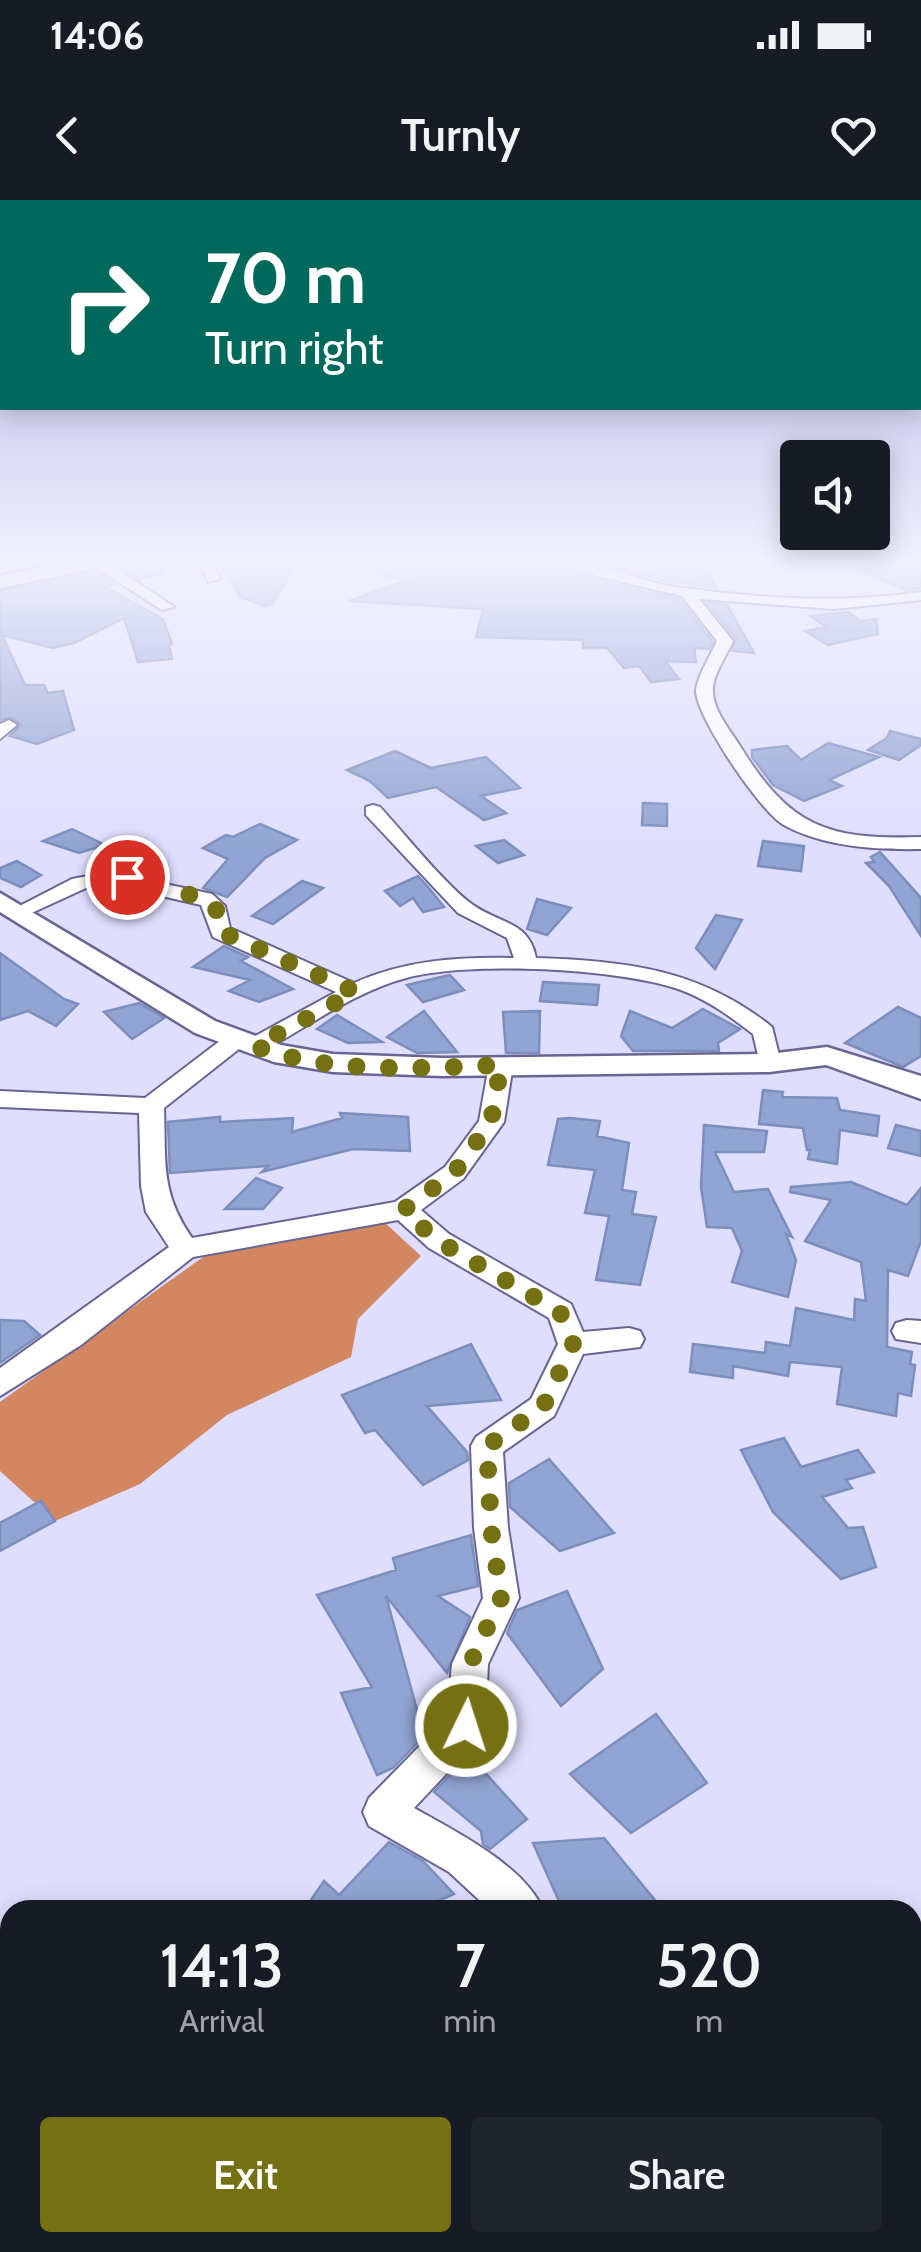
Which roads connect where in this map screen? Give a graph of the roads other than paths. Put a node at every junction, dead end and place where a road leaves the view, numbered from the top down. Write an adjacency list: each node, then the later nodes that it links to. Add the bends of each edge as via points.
1 (719, 655): 3 (street, via 704,689 708,707 759,792 790,821 835,836)
2 (373, 811): 5 (street, via 466,909 516,933)
3 (921, 843)
4 (9, 907): 6 (street, via 81,881 127,877 208,900 221,932); 7 (street, via 205,1026)
5 (526, 965): 6 (street, via 434,964); 8 (street, via 684,983 736,1008 764,1032)
6 (356, 992): 7 (street)
7 (246, 1042): 9 (street, via 333,1063); 12 (street)
8 (770, 1063): 9 (street); 10 (street, via 827,1056)
9 (501, 1065): 13 (street, via 491,1122 454,1173)
10 (921, 1090)
11 (0, 1100): 12 (street)
12 (150, 1106): 14 (street, via 160,1212)
13 (403, 1210): 14 (street); 16 (street, via 438,1241 560,1312)
14 (185, 1249): 17 (street)
15 (629, 1339): 16 (street)
16 (573, 1344): 18 (street, via 543,1407 487,1446 501,1598 470,1664 466,1726 383,1812 463,1858)
17 (0, 1384)
18 (511, 1900)

